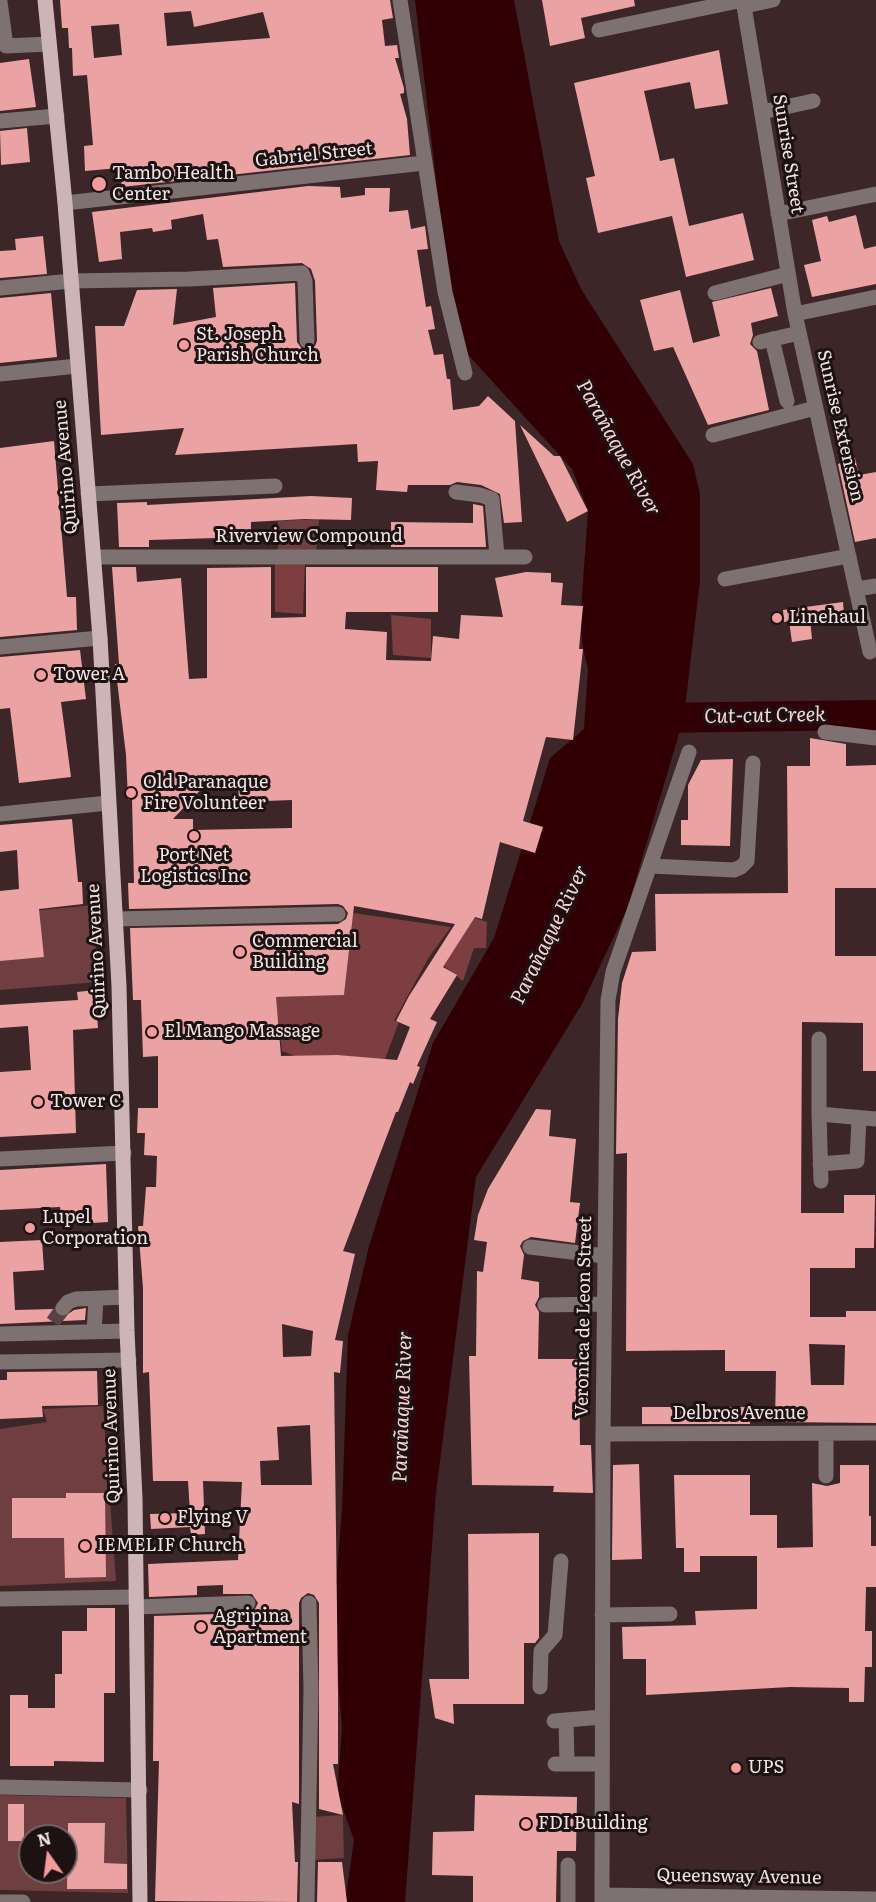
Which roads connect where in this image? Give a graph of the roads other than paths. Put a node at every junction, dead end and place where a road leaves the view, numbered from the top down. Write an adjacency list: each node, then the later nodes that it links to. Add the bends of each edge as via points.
1 (45, 0): 7 (main road, Quirino Avenue)
2 (400, 0): 12 (street)
3 (773, 0): 5 (street)
4 (0, 2): 7 (street, via 6,46)
5 (744, 2): 6 (street); 9 (street, Sunrise Street)
6 (599, 30)
7 (50, 44): 10 (main road, Quirino Avenue)
8 (813, 101): 9 (street)
9 (762, 112): 15 (street, Sunrise Street)
10 (57, 116): 11 (street); 14 (main road, Quirino Avenue)
11 (0, 121)
12 (424, 163): 14 (street, Gabriel Street); 25 (street, via 451,324)
13 (876, 194): 15 (street)
14 (65, 203): 17 (main road, Quirino Avenue)
15 (778, 214): 16 (street, Sunrise Street)
16 (788, 274): 19 (street); 21 (street, Sunrise Street)
17 (71, 281): 18 (street); 23 (street, via 302,273); 24 (main road, Quirino Avenue)
18 (0, 288)
19 (715, 293)
20 (876, 297): 21 (street)
21 (795, 314): 22 (street, Sunrise Extension)
22 (799, 333): 27 (street, via 766,340); 28 (street, Sunrise Extension)
23 (307, 341)
24 (77, 366): 26 (street); 32 (main road, Quirino Avenue)
25 (465, 373)
26 (0, 374)
27 (787, 401)
28 (815, 408): 29 (street); 35 (street, Sunrise Extension)
29 (713, 435)
30 (275, 486): 32 (street)
31 (456, 492): 33 (street, via 492,499)
32 (88, 494): 36 (main road, Quirino Avenue)
33 (497, 556): 34 (street, Riverview Compound); 36 (street, Riverview Compound)
34 (525, 556)
35 (849, 556): 37 (street); 39 (street, Sunrise Extension)
36 (94, 557): 40 (main road, Quirino Avenue)
37 (725, 579)
38 (876, 586): 39 (street)
39 (857, 589): 42 (street, Sunrise Extension)
40 (100, 638): 41 (street); 47 (main road, Quirino Avenue)
41 (0, 647)
42 (870, 652)
43 (825, 732): 44 (street)
44 (876, 738)
45 (689, 752): 49 (street, Veronica de Leon Street)
46 (753, 763): 49 (street, via 747,861 734,870)
47 (108, 802): 48 (street); 51 (main road, Quirino Avenue)
48 (0, 814)
49 (651, 866): 61 (street, Veronica de Leon Street, via 613,972 608,1000)
50 (338, 914): 51 (street)
51 (115, 919): 56 (main road, Quirino Avenue)
52 (819, 1039): 53 (street)
53 (819, 1114): 54 (street); 58 (street)
54 (860, 1118): 55 (street); 58 (street, via 857,1161)
55 (876, 1119)
56 (123, 1153): 57 (street); 62 (main road, Quirino Avenue)
57 (0, 1159)
58 (820, 1164): 59 (street)
59 (821, 1181)
60 (530, 1247): 61 (street)
61 (605, 1256): 64 (street, Veronica de Leon Street)
62 (126, 1297): 63 (street); 68 (main road, Quirino Avenue)
63 (96, 1299): 66 (street, via 71,1301); 69 (street)
64 (604, 1304): 65 (street); 76 (street, Veronica de Leon Street)
65 (545, 1305)
66 (63, 1308)
67 (53, 1322): 70 (street)
68 (127, 1331): 69 (street); 72 (main road, Quirino Avenue)
69 (94, 1332): 70 (street)
70 (42, 1333): 71 (street)
71 (0, 1334)
72 (129, 1360): 73 (street); 80 (main road, Quirino Avenue)
73 (0, 1362)
74 (826, 1433): 75 (street, Delbros Avenue); 76 (street, Delbros Avenue); 77 (street)
75 (876, 1433)
76 (603, 1434): 84 (street, Veronica de Leon Street)
77 (826, 1476)
78 (561, 1561): 85 (street, via 555,1635 541,1651)
79 (0, 1599): 80 (street)
80 (136, 1602): 81 (street); 89 (main road, Quirino Avenue)
81 (248, 1603)
82 (309, 1603): 96 (street)
83 (670, 1614): 84 (street)
84 (602, 1615): 86 (street, Veronica de Leon Street)
85 (540, 1687)
86 (602, 1717): 87 (street, Veronica de Leon Street); 87 (street, via 560,1721 561,1764)
87 (602, 1764): 91 (street, Veronica de Leon Street)
88 (0, 1787): 89 (street)
89 (140, 1790): 95 (main road, Quirino Avenue)
90 (568, 1865): 97 (street)
91 (602, 1898): 92 (street, Queensway Avenue)
92 (872, 1900)
93 (0, 1902): 94 (street)
94 (23, 1902)
95 (140, 1902)
96 (307, 1902)
97 (568, 1902)

